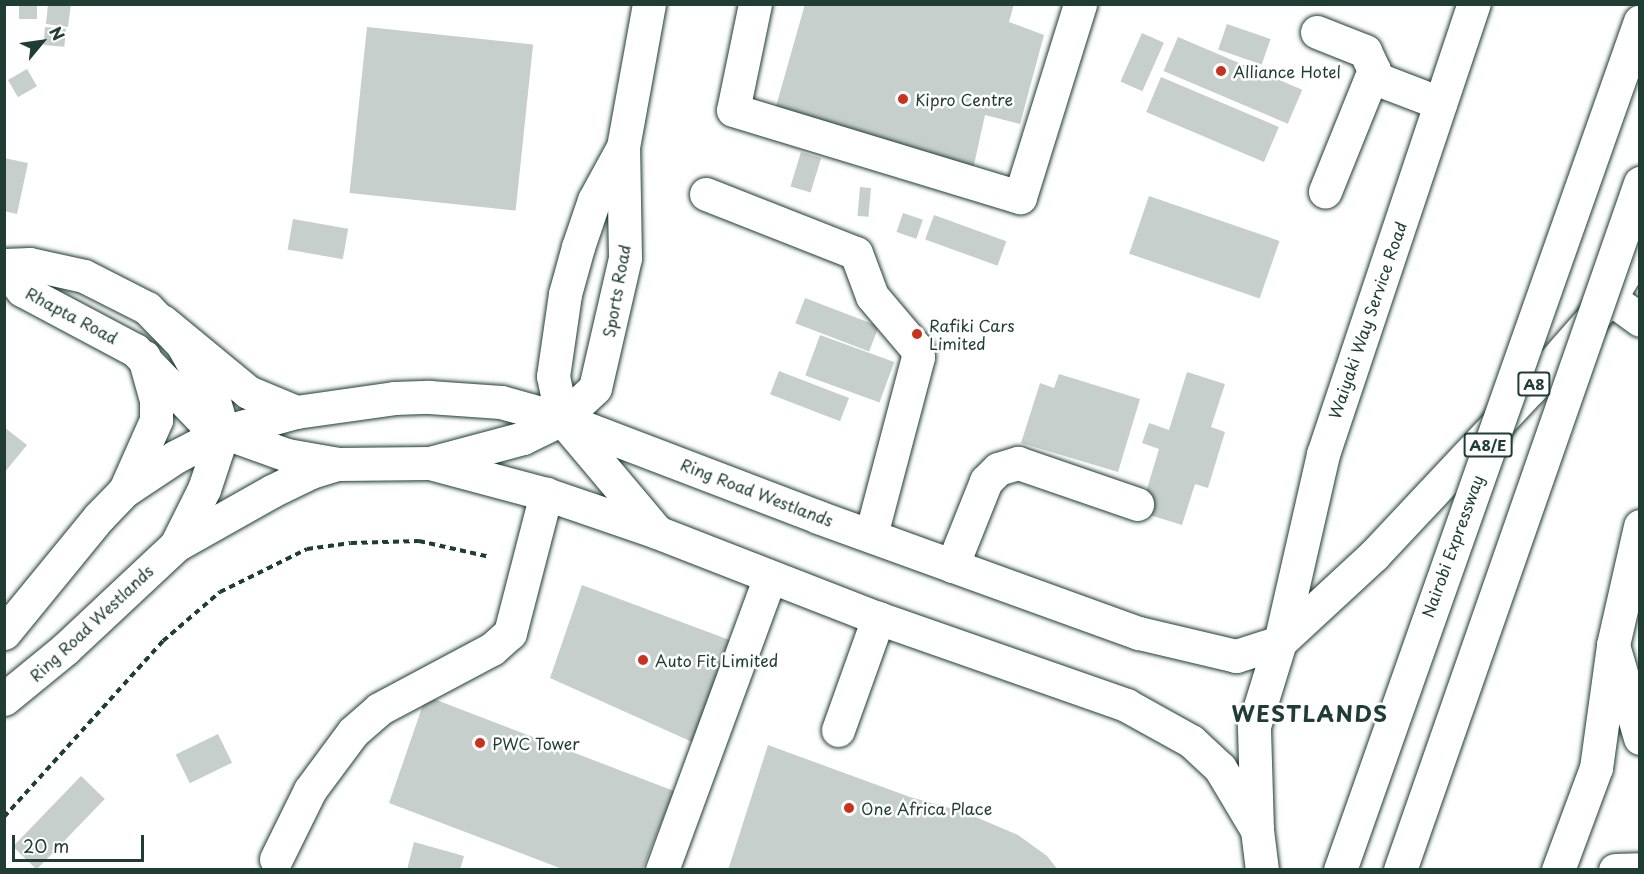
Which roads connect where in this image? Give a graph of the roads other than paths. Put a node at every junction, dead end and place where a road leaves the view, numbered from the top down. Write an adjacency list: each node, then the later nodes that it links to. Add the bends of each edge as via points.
1 (649, 4): 9 (main road, Sports Road)
2 (755, 4): 3 (main road, via 733,110 1020,197)
3 (1080, 4)
4 (1474, 4): 8 (main road, Waiyaki Way Service Road)
5 (1640, 21): 45 (main road, Nairobi Expressway / A8/E, bridge)
6 (1317, 32): 7 (main road, via 1365,51 1371,60)
7 (1372, 77): 8 (main road); 11 (main road)
8 (1440, 103): 35 (main road, Waiyaki Way Service Road, via 1323,454)
9 (622, 147): 20 (main road, Sports Road, via 594,200 565,294 553,376); 20 (main road, Sports Road, via 625,258 600,374 586,399)
10 (1640, 183): 46 (main road, bridge)
11 (1325, 191)
12 (706, 194): 29 (main road, via 856,253 872,296 917,349)
13 (1640, 248): 15 (main road, A8)
14 (4, 267): 17 (main road, Rhapta Road, via 30,264 84,276 130,297); 18 (main road, Rhapta Road, via 22,290 93,325)
15 (1610, 298): 16 (main road); 35 (main road, A8, via 1374,555)
16 (1640, 320)
17 (162, 321): 19 (main road, via 248,392); 21 (main road, via 200,372)
18 (144, 357): 21 (main road, Ring Road Westlands, via 201,418); 24 (main road, via 156,400 156,420)
19 (296, 412): 20 (main road, Ring Road Westlands, via 429,397 501,402); 21 (main road, Ring Road Westlands)
20 (562, 419): 22 (main road, Sports Road, via 485,451); 28 (main road, Sports Road); 29 (main road, Ring Road Westlands)
21 (223, 432): 23 (main road, Ring Road Westlands, via 287,455); 24 (main road, Ring Road Westlands); 30 (main road, Ring Road Westlands, via 204,489)
22 (430, 463): 23 (main road, Ring Road Westlands); 25 (main road, Ring Road Westlands)
23 (338, 464): 30 (main road, Ring Road Westlands, via 310,472)
24 (124, 491): 34 (main road, Ring Road Westlands, via 32,595)
25 (546, 494): 28 (main road, Ring Road Westlands); 41 (main road, via 510,633 492,649 379,710 353,732 310,790)
26 (1137, 504): 31 (main road, via 1018,463 998,469 986,481)
27 (1640, 525): 36 (main road)
28 (657, 532): 32 (main road, Ring Road Westlands)
29 (871, 535): 31 (main road, Ring Road Westlands)
30 (176, 545): 37 (main road, Ring Road Westlands, via 65,650)
31 (952, 566): 35 (main road, Ring Road Westlands, via 1139,633 1216,652 1252,654)
32 (770, 576): 33 (main road, Ring Road Westlands); 43 (main road)
33 (878, 618): 38 (main road); 40 (main road, Ring Road Westlands, via 1126,705 1161,723 1191,741 1220,768)
34 (4, 633)
35 (1280, 642): 40 (main road, Waiyaki Way Service Road, via 1254,726)
36 (1613, 645): 39 (main road); 47 (main road, via 1596,768)
37 (4, 699)
38 (838, 730)
39 (1640, 738)
40 (1257, 830): 44 (main road, Waiyaki Way Service Road)
41 (276, 859)
42 (1640, 869): 48 (main road)
43 (662, 870)
44 (1262, 870)
45 (1340, 870)
46 (1400, 870)
47 (1558, 870)
48 (1615, 870)

